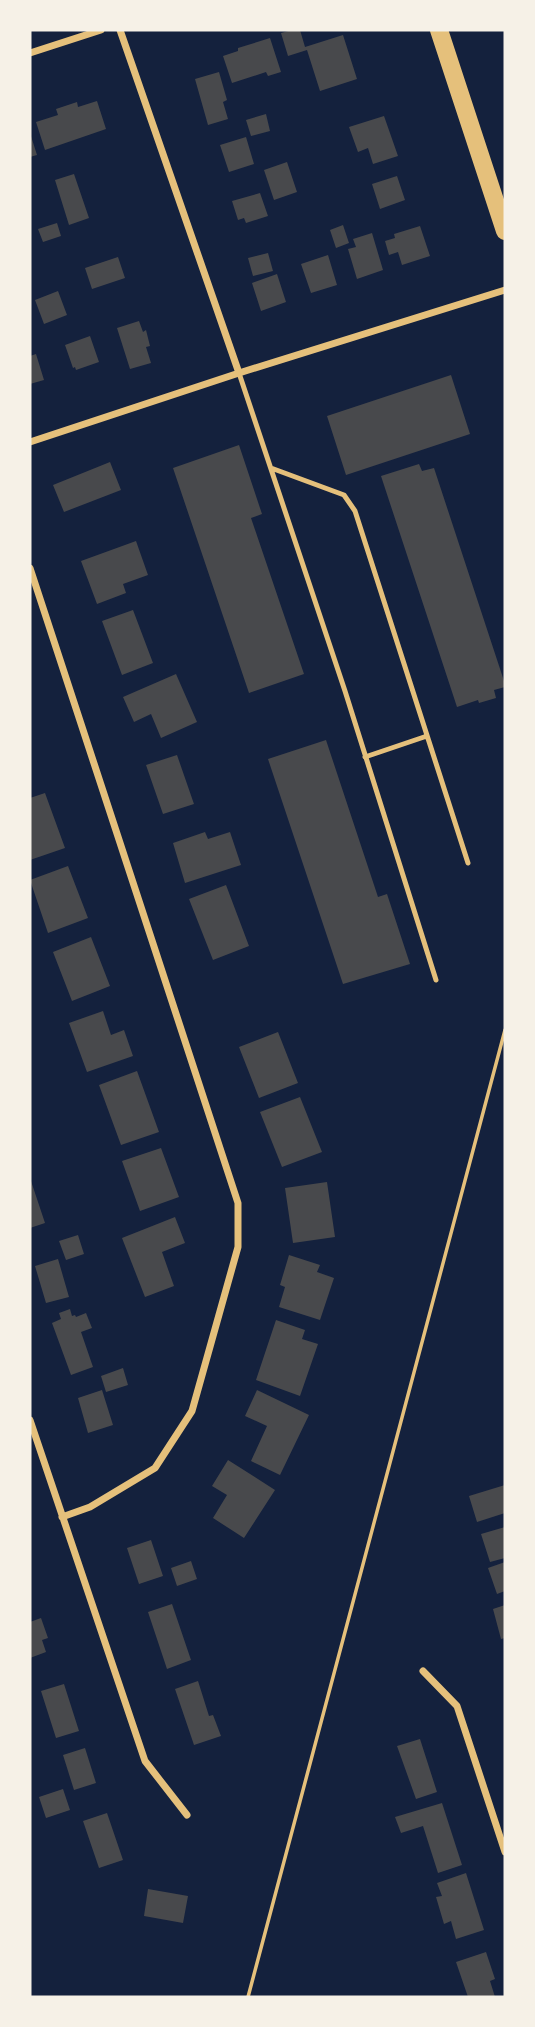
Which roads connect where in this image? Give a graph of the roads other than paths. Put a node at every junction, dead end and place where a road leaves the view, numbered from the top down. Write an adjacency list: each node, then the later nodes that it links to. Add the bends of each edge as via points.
1 (101, 30): 4 (street)
2 (120, 30): 7 (street)
3 (439, 30): 5 (main road)
4 (30, 53)
5 (505, 231)
6 (505, 290): 7 (street)
7 (239, 373): 8 (street); 9 (lane)
8 (30, 442)
9 (271, 468): 11 (lane, via 344,495 355,511); 12 (lane)
10 (30, 568): 16 (street, via 238,1203 238,1247 192,1410 155,1468 90,1507)
11 (427, 736): 12 (lane); 13 (lane)
12 (365, 757): 14 (lane)
13 (468, 863)
14 (436, 980)
15 (30, 1420): 16 (street)
16 (62, 1517): 18 (street, via 145,1761)
17 (424, 1671): 19 (street, via 457,1706)
18 (187, 1815)
19 (505, 1852)

